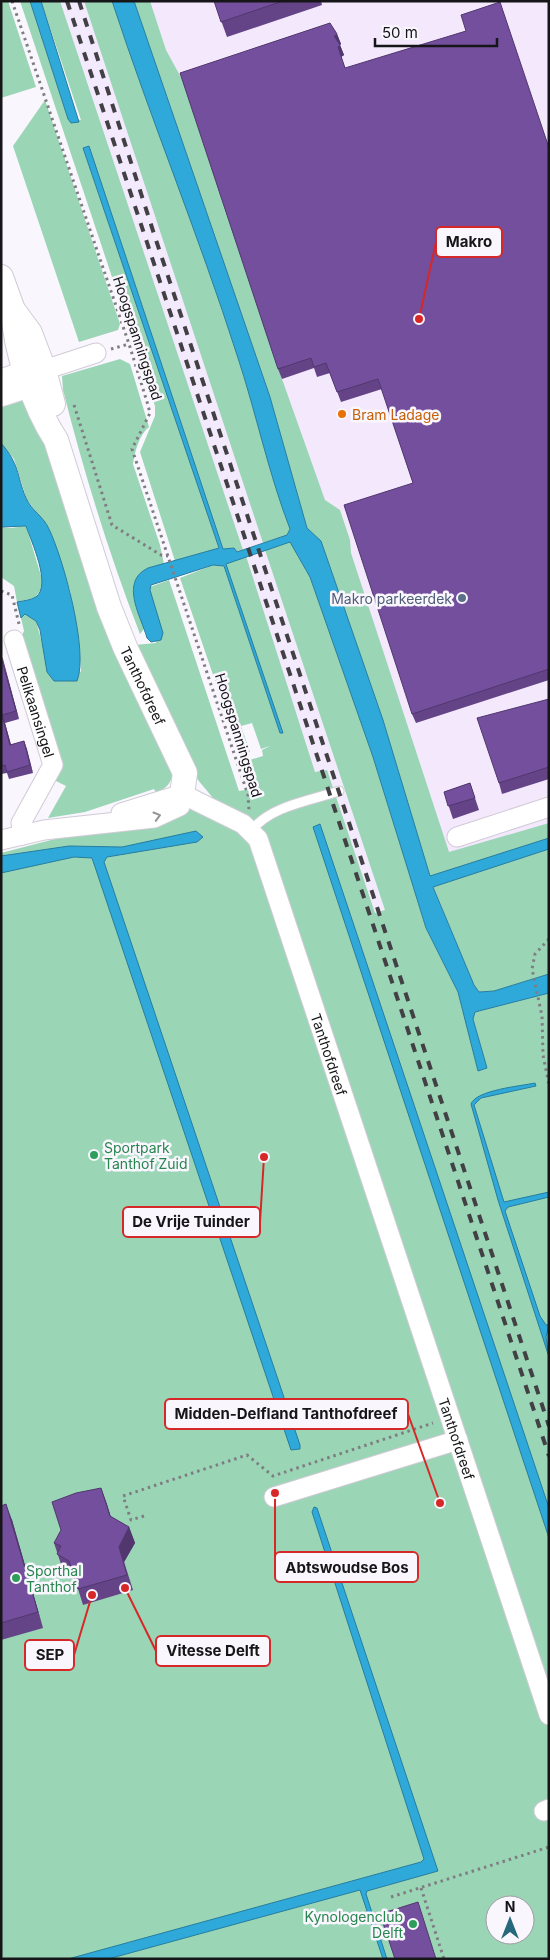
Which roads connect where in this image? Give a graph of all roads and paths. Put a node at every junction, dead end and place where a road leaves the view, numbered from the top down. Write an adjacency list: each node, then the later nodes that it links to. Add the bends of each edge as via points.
1 (12, 1): 8 (path, Hoogspanningspad, via 148,405 150,413 132,449)
2 (1, 277): 4 (street, Tanthofdreef, via 13,310 14,335)
3 (96, 353): 4 (street)
4 (34, 376): 5 (street); 6 (street); 12 (street, Tanthofdreef, via 44,421 56,440 125,647 186,773)
5 (1, 379)
6 (1, 397)
7 (73, 402): 8 (path, via 112,526)
8 (169, 556): 14 (path, Hoogspanningspad, via 248,795)
9 (1, 590): 10 (path, via 12,596)
10 (16, 633): 15 (street, Pelikaansingel, via 53,765 21,823)
11 (339, 791): 14 (lane, via 269,815)
12 (182, 794): 14 (street); 15 (street, via 180,806 154,818)
13 (549, 807): 16 (street)
14 (247, 828): 21 (street, Tanthofdreef, via 258,838)
15 (22, 835): 17 (street)
16 (457, 837)
17 (1, 840)
18 (549, 939): 19 (path, via 535,954 532,969 542,1016 543,1055)
19 (549, 1085)
20 (433, 1423): 23 (path, via 273,1476 248,1456 123,1496 131,1520)
21 (458, 1440): 22 (street); 24 (street, Tanthofdreef)
22 (274, 1497)
23 (144, 1516)
24 (549, 1715)
25 (547, 1848): 26 (path)
26 (421, 1888): 27 (path); 28 (path)
27 (391, 1897)
28 (444, 1959)

